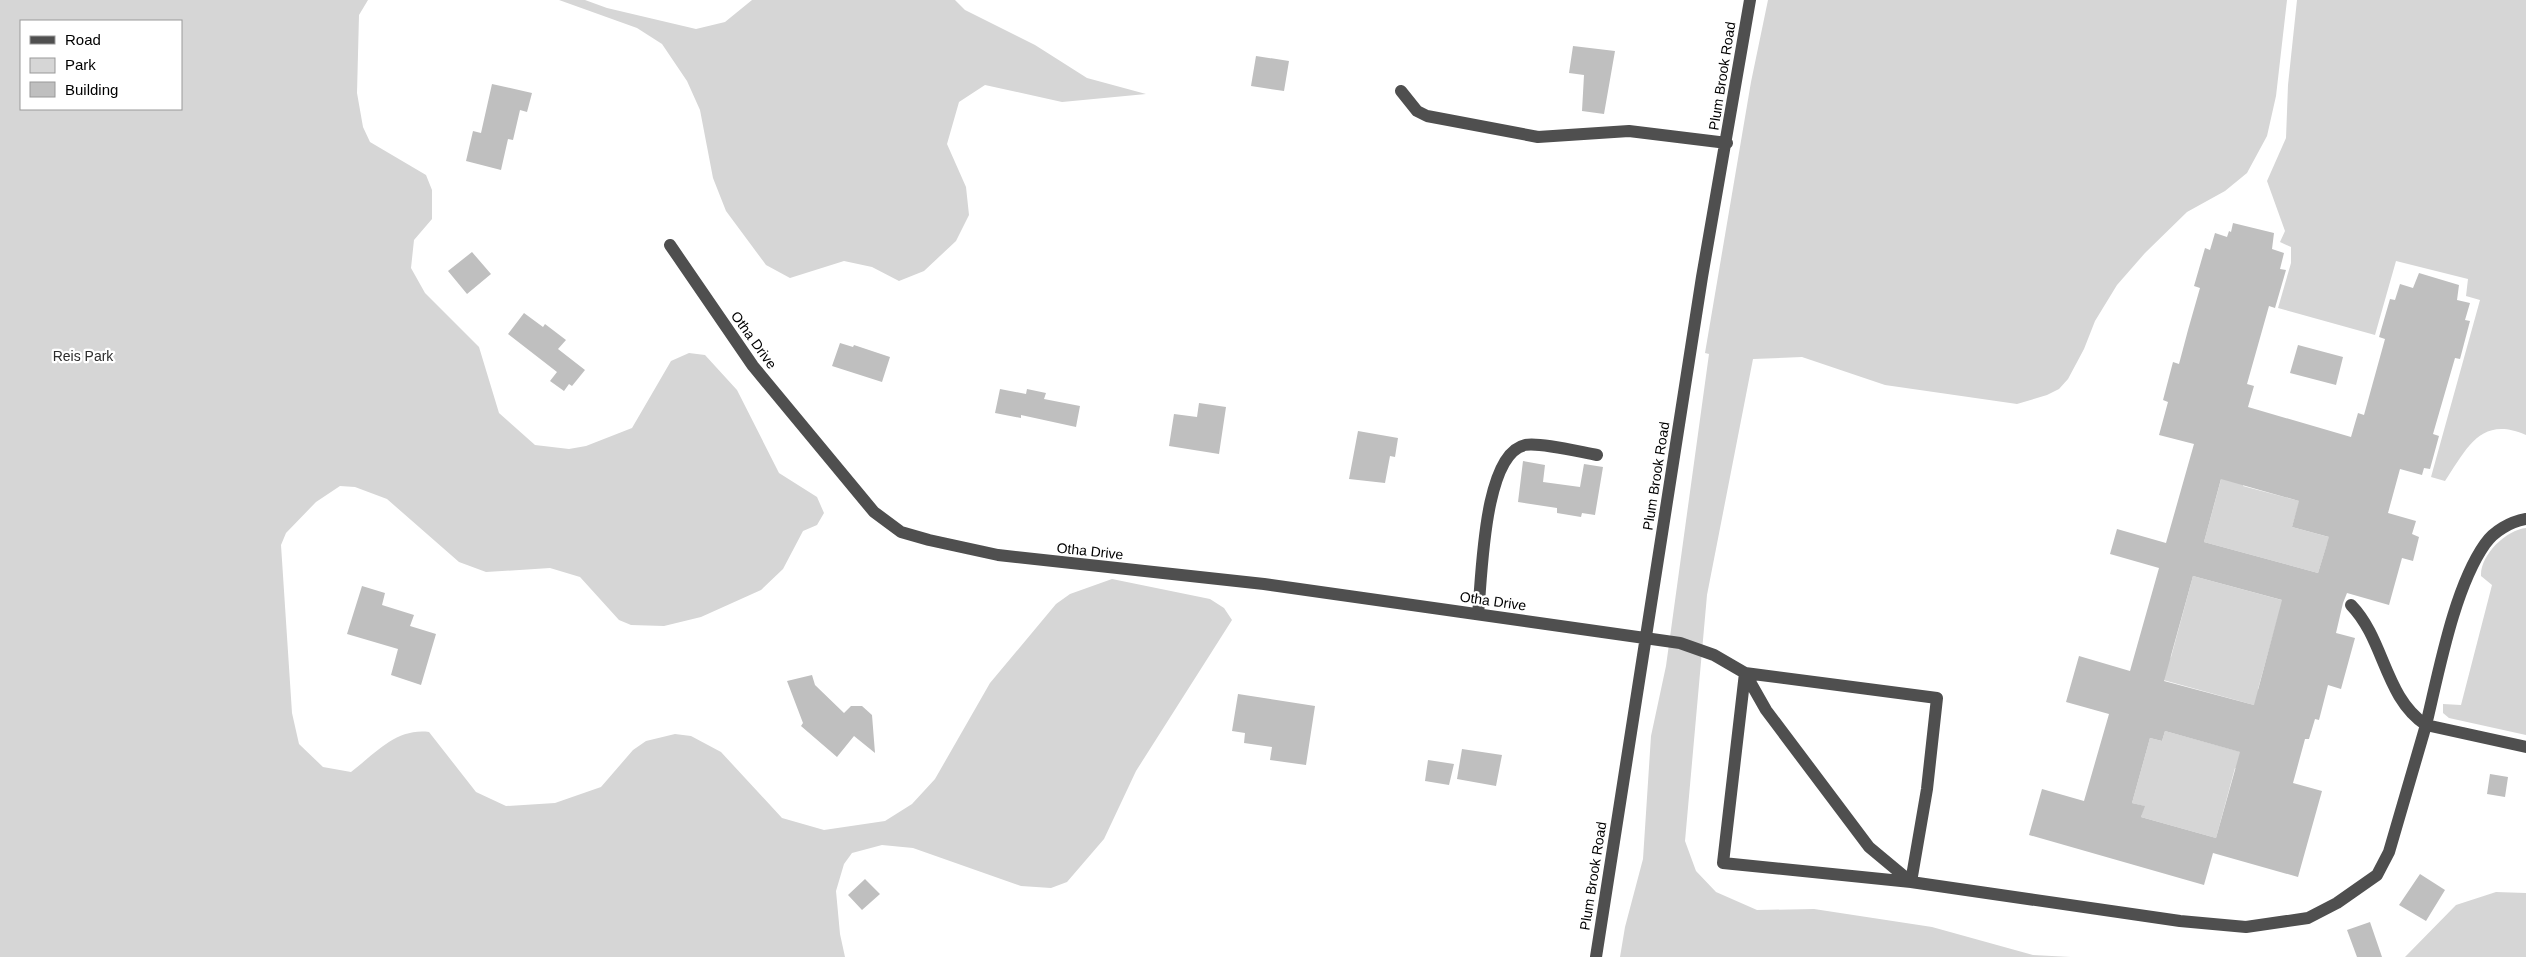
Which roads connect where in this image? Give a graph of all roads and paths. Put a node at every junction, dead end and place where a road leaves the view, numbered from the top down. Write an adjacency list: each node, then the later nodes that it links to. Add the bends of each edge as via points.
1 (1750, 0): 3 (street, Plum Brook Road)
2 (1401, 91): 3 (street, via 1417,111 1427,116 1538,137 1629,131)
3 (1727, 142): 9 (street, Plum Brook Road, via 1702,276)
4 (670, 245): 8 (street, Otha Drive, via 753,366 874,512 901,532 998,555 1264,584)
5 (1597, 455): 8 (street, via 1527,445 1514,448 1504,460 1489,504)
6 (2526, 519): 11 (street, via 2499,530 2486,543 2470,569)
7 (2351, 605): 11 (street, via 2367,625 2394,691 2412,716)
8 (1478, 614): 9 (street, Otha Drive)
9 (1645, 638): 10 (street, Otha Drive, via 1680,643 1714,655); 14 (street, Plum Brook Road)
10 (1745, 673): 13 (street, via 1766,710 1869,848); 13 (street, via 1937,698 1927,789); 13 (street, via 1723,863)
11 (2426, 725): 12 (street); 13 (street, via 2389,852 2377,875 2350,895 2308,918 2246,928)
12 (2526, 747)
13 (1911, 882)
14 (1596, 957)

